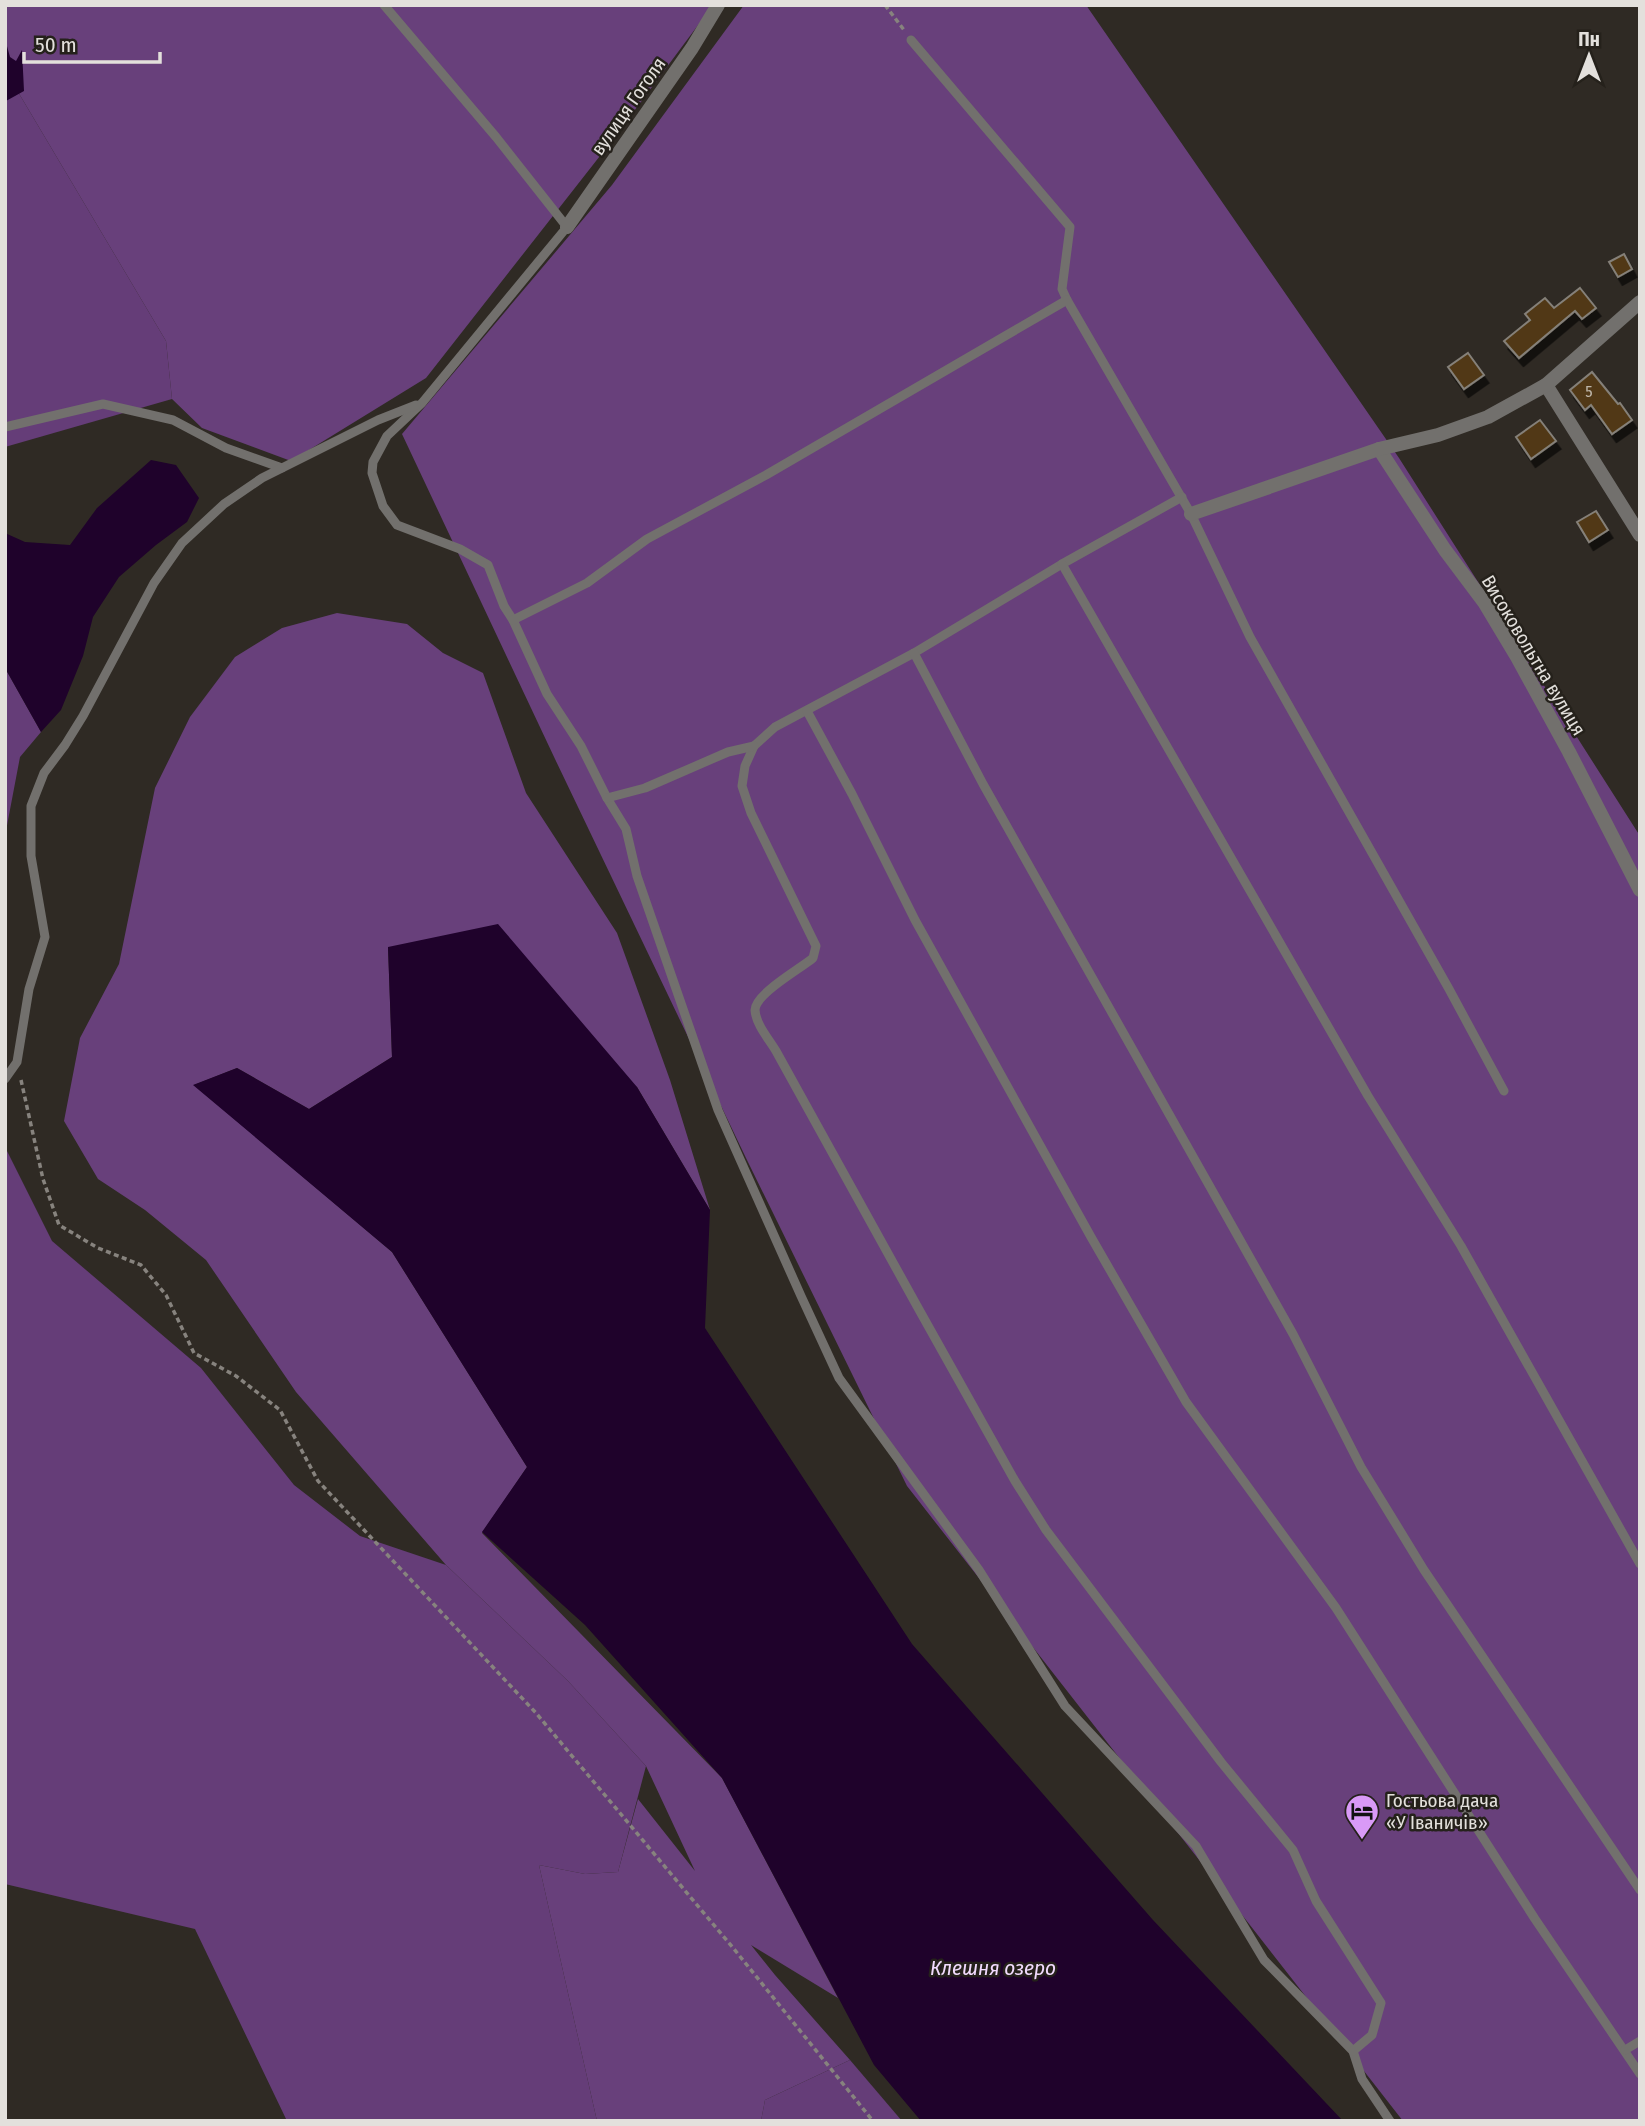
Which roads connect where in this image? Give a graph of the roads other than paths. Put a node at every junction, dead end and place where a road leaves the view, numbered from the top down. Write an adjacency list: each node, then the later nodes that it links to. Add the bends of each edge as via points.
1 (384, 5): 4 (lane)
2 (718, 5): 4 (street, вулиця Гоголя)
3 (911, 40): 5 (lane, via 1070,227 1062,289)
4 (568, 227): 8 (lane)
5 (1067, 300): 12 (lane); 16 (lane, via 647,539 587,583)
6 (1640, 302): 7 (street)
7 (1546, 386): 10 (street, via 1488,417); 14 (street)
8 (422, 403): 11 (lane); 16 (lane, via 387,436 373,462 383,506 397,525 488,565)
9 (5, 427): 11 (lane, via 103,404 173,420 226,448)
10 (1379, 449): 13 (street); 21 (street, Високовольтна вулиця, via 1517,657)
11 (282, 468): 22 (lane, via 225,503 182,542 154,583 77,726 44,773 32,806 31,856 45,937 29,989 17,1062)
12 (1182, 496): 13 (lane); 15 (lane)
13 (1191, 514): 23 (lane, via 1250,636)
14 (1640, 535)
15 (1062, 564): 17 (lane); 24 (lane, via 1368,1096 1461,1246)
16 (513, 620): 20 (lane, via 547,695 581,746)
17 (914, 653): 18 (lane); 25 (lane, via 983,785 1293,1334 1361,1467 1424,1570)
18 (807, 711): 19 (lane, via 775,727); 27 (lane, via 922,932 1186,1402 1336,1608 1535,1919)
19 (754, 746): 20 (lane); 28 (lane, via 742,786 816,946 813,958 758,1000 755,1010 760,1026 1046,1530 1293,1850 1316,1901 1381,2003 1372,2035)
20 (607, 798): 28 (lane, via 626,829 719,1110 839,1378 979,1570 1065,1706 1196,1846 1264,1960)
21 (1640, 891)
22 (5, 1079)
23 (1504, 1091)
24 (1640, 1564)
25 (1640, 1890)
26 (1640, 2041): 27 (lane)
27 (1625, 2050): 29 (lane)
28 (1353, 2051): 30 (lane, via 1362,2079)
29 (1640, 2074)
30 (1390, 2121)

